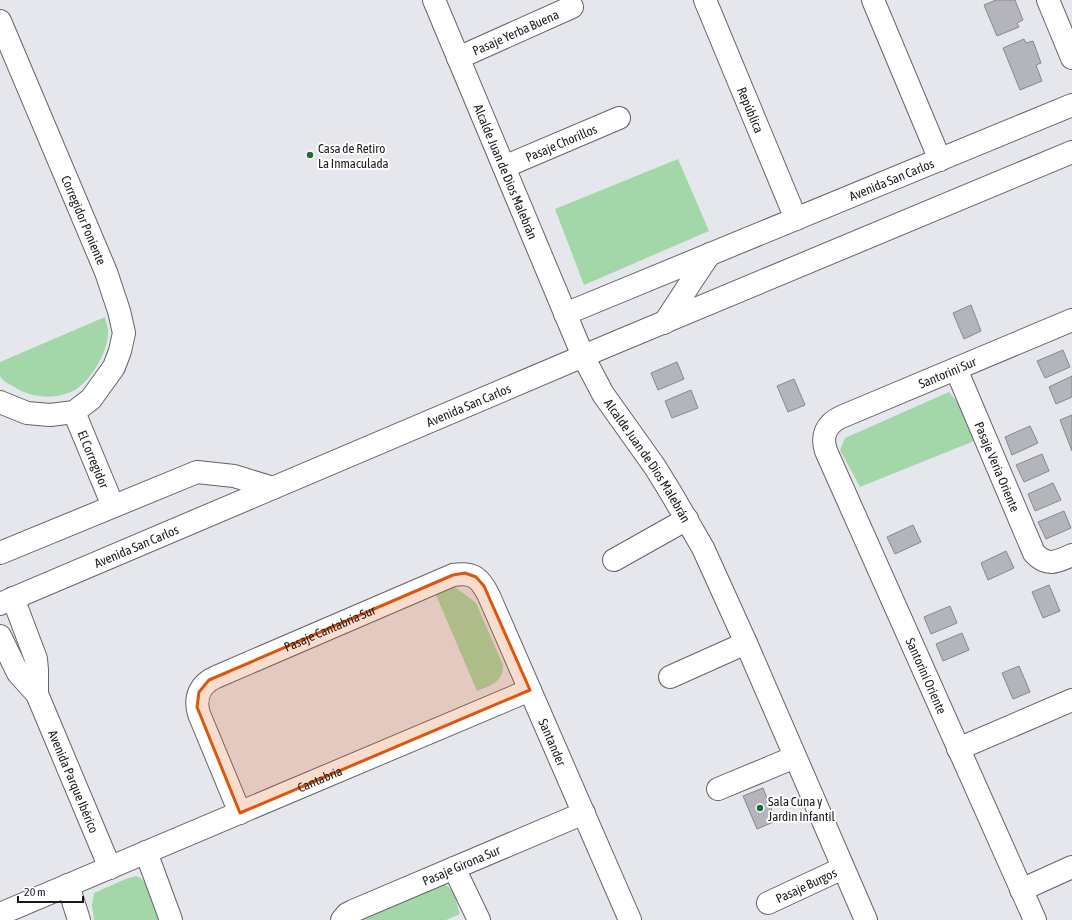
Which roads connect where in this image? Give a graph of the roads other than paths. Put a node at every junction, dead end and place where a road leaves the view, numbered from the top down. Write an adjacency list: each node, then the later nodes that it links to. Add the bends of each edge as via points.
1 (434, 0): 7 (street, Alcalde Juan de Dios Malebrán)
2 (705, 0): 14 (street, República)
3 (873, 0): 12 (street)
4 (1048, 0): 8 (street)
5 (572, 7): 7 (street, Pasaje Yerba Buena)
6 (0, 21): 24 (street, Corregidor Poniente, via 106,272 124,333 114,367 91,399)
7 (458, 58): 13 (street, Alcalde Juan de Dios Malebrán)
8 (1072, 58)
9 (1072, 105): 12 (street, Avenida San Carlos)
10 (619, 118): 13 (street, Pasaje Chorillos)
11 (1072, 152): 17 (street, Avenida San Carlos)
12 (940, 160): 14 (street, Avenida San Carlos)
13 (504, 167): 18 (street, Alcalde Juan de Dios Malebrán)
14 (796, 219): 15 (street, Avenida San Carlos)
15 (710, 254): 16 (street); 18 (street, Avenida San Carlos)
16 (694, 276): 17 (street, via 702,293); 20 (street)
17 (724, 298): 20 (street, Avenida San Carlos)
18 (565, 314): 21 (street, Alcalde Juan de Dios Malebrán)
19 (1072, 320): 22 (street, Santorini Sur)
20 (664, 322): 21 (street, Avenida San Carlos)
21 (583, 356): 26 (street, Avenida San Carlos); 28 (street, Alcalde Juan de Dios Malebrán, via 603,394 655,467)
22 (956, 369): 25 (street, Santorini Sur, via 841,417); 30 (street, Pasaje Veria Oriente, via 1034,553 1044,561 1055,562)
23 (0, 402): 24 (street, via 27,413 50,416)
24 (74, 412): 27 (street, El Corregidor)
25 (826, 430): 40 (street, Santorini Oriente, via 826,451)
26 (272, 488): 27 (street, via 234,476 197,472); 33 (street, Avenida San Carlos)
27 (113, 506): 29 (street)
28 (686, 519): 31 (street); 35 (street, Alcalde Juan de Dios Malebrán, via 703,548)
29 (0, 553)
30 (1072, 555)
31 (614, 560)
32 (465, 573): 37 (street, Santander, via 476,577 484,586); 43 (street, Pasaje Cantabria Sur, via 453,575 209,680 203,685 199,692 199,714)
33 (7, 601): 38 (street, Avenida Parque Ibérico, via 36,659)
34 (0, 636): 38 (street, Avenida Parque Ibérico, via 18,674)
35 (746, 643): 36 (street); 41 (street, Alcalde Juan de Dios Malebrán)
36 (670, 677)
37 (530, 690): 43 (street, Cantabria); 44 (street, Santander)
38 (38, 694): 47 (street, Avenida Parque Ibérico)
39 (1072, 700): 40 (street)
40 (958, 749): 51 (street, Santorini Oriente)
41 (795, 757): 42 (street); 49 (street, Alcalde Juan de Dios Malebrán)
42 (718, 788)
43 (240, 813): 45 (street, Cantabria)
44 (584, 813): 48 (street, Pasaje Girona Sur); 58 (street, Santander)
45 (146, 852): 47 (street, Cantabria); 55 (street)
46 (1072, 867): 51 (street)
47 (110, 868): 50 (street, Cantabria)
48 (454, 868): 56 (street, Pasaje Girona Sur, via 353,911); 57 (street)
49 (843, 868): 52 (street, Pasaje Burgos); 59 (street, Alcalde Juan de Dios Malebrán)
50 (68, 885): 53 (street, Cantabria); 54 (street)
51 (1021, 890): 60 (street, Santorini Oriente)
52 (768, 903)
53 (0, 914)
54 (79, 920)
55 (171, 920)
56 (342, 920)
57 (479, 920)
58 (630, 920)
59 (866, 920)
60 (1035, 920)

